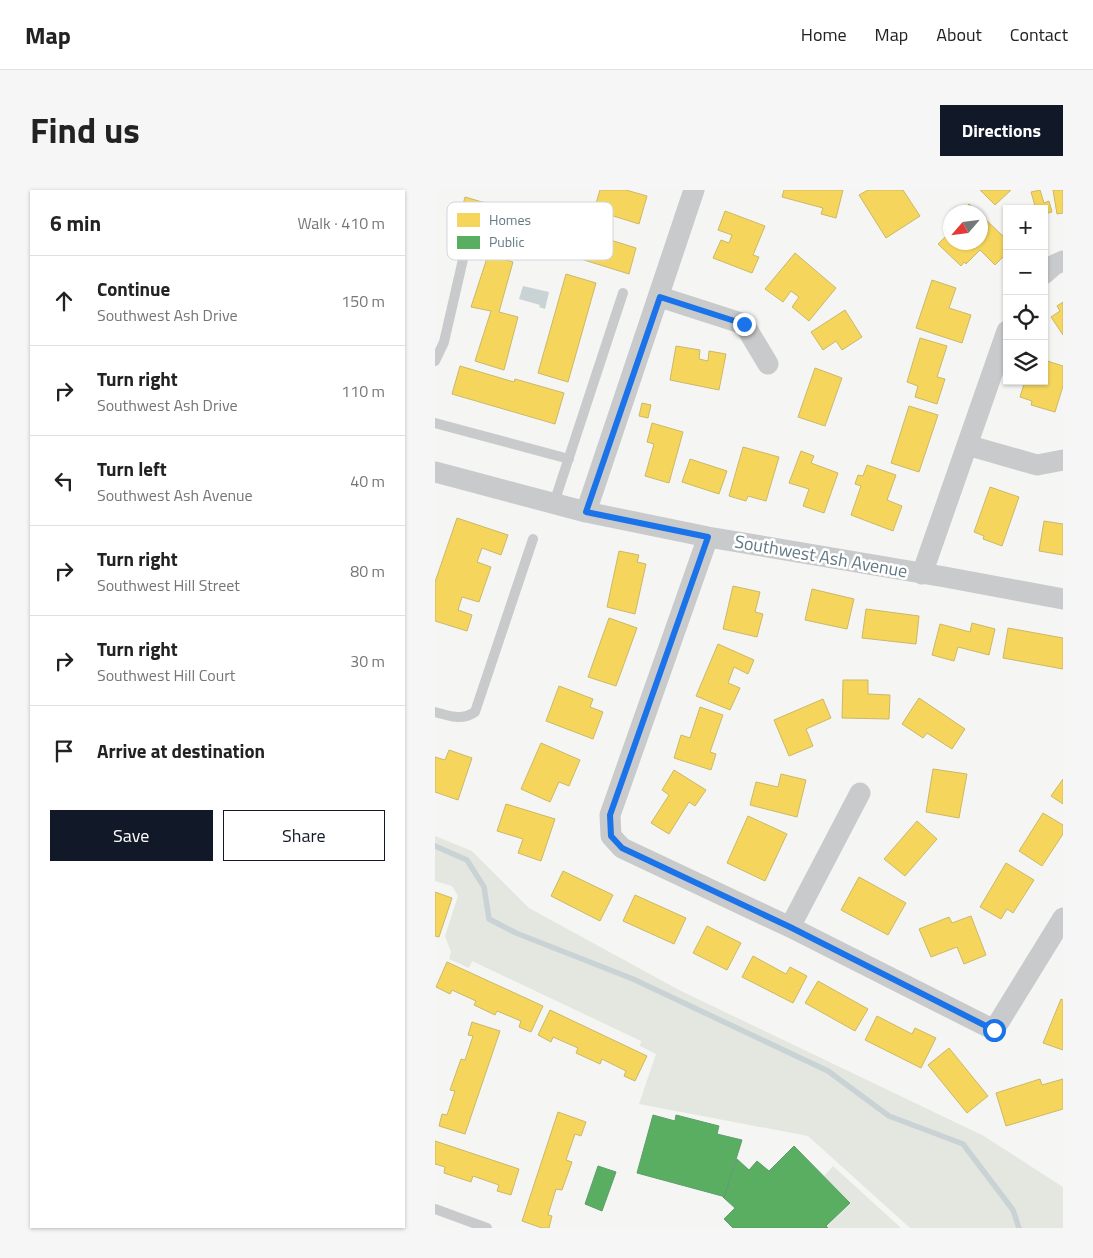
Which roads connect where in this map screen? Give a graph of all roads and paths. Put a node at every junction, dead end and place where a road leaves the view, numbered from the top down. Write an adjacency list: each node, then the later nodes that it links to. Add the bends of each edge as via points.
1 (694, 190): 6 (street)
2 (463, 260): 8 (lane, via 444,342)
3 (1063, 261): 4 (street)
4 (1048, 270)
5 (623, 293): 12 (lane)
6 (660, 297): 9 (street, via 744,324); 16 (street)
7 (1004, 340): 11 (street)
8 (435, 361)
9 (768, 364)
10 (435, 423): 12 (lane)
11 (967, 445): 13 (street, via 1037,465); 19 (street)
12 (569, 458): 15 (lane)
13 (1063, 460)
14 (435, 472): 15 (street, Southwest Ash Avenue)
15 (554, 503): 16 (street, Southwest Ash Avenue)
16 (586, 512): 17 (street, Southwest Ash Avenue)
17 (708, 537): 19 (street, Southwest Ash Avenue); 24 (street, via 610,815 611,836 622,848)
18 (533, 539): 21 (lane, via 475,712 457,718)
19 (922, 574): 20 (street, Southwest Ash Avenue)
20 (1063, 599)
21 (435, 712)
22 (860, 793): 24 (street)
23 (1063, 918): 24 (street, via 994,1030)
24 (790, 927)
25 (435, 1209): 26 (lane)
26 (487, 1228)

